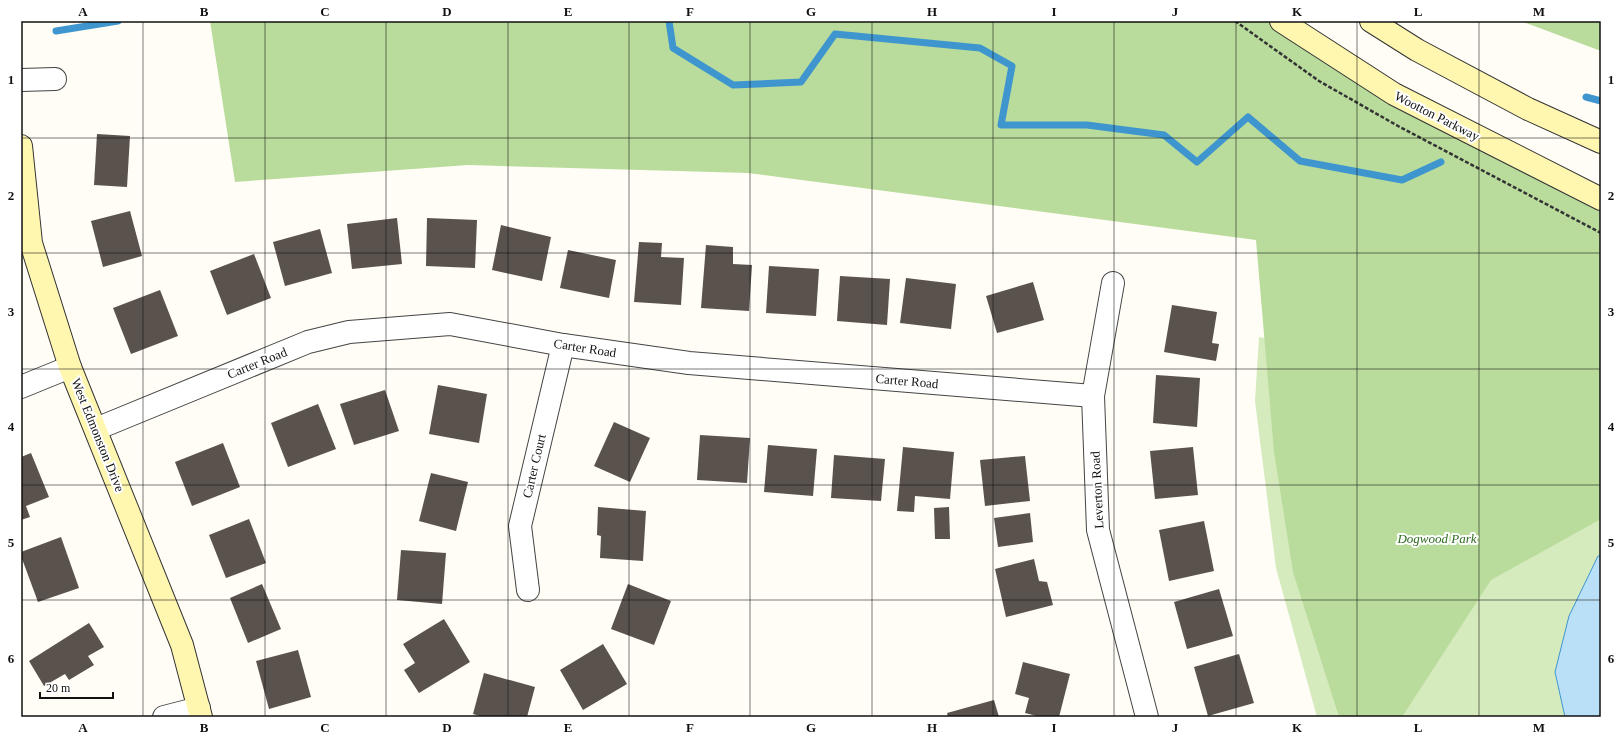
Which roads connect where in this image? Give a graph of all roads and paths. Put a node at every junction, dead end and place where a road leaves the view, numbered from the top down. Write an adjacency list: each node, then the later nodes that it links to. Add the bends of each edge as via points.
1 (1281, 21): 7 (main road, Wootton Parkway, via 1394,94)
2 (1371, 21): 5 (main road, via 1417,50 1528,109)
3 (55, 79): 4 (street)
4 (21, 80)
5 (1601, 142)
6 (21, 146): 10 (main road, West Edmonston Drive, via 31,243)
7 (1601, 199)
8 (1113, 283): 12 (street, Leverton Road)
9 (563, 345): 12 (street, Carter Road, via 689,363); 13 (street, Carter Road, via 450,324 349,332 308,342); 14 (street, Carter Court, via 520,526)
10 (70, 367): 11 (street); 13 (main road, West Edmonston Drive)
11 (21, 387)
12 (1093, 396): 17 (street, Leverton Road, via 1098,530)
13 (96, 429): 15 (main road, West Edmonston Drive, via 182,645)
14 (528, 590)
15 (200, 713): 16 (street)
16 (164, 717)
17 (1147, 717)

